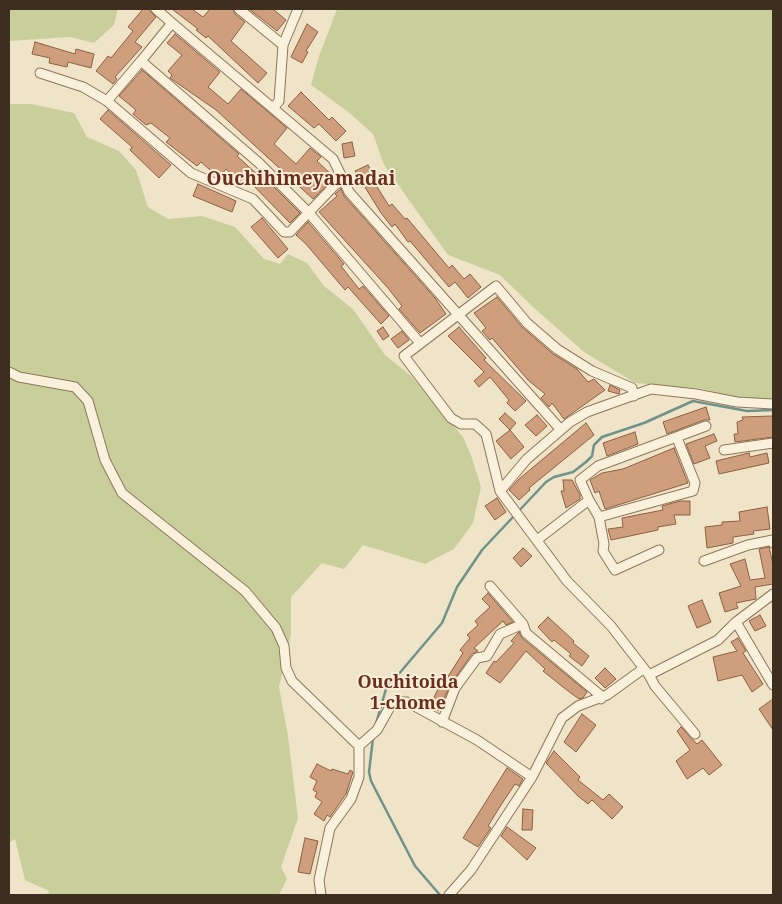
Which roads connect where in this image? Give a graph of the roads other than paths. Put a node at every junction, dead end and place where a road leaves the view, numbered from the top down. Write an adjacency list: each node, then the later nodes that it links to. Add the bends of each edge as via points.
1 (156, 9): 4 (street)
2 (239, 9): 5 (street)
3 (298, 9): 5 (street)
4 (172, 23): 6 (street); 9 (street)
5 (283, 46): 9 (street, via 279,101)
6 (141, 61): 8 (street); 11 (street, via 259,163)
7 (40, 74): 8 (street, via 83,87)
8 (107, 100): 11 (street, via 191,173 254,200 284,232 290,232)
9 (274, 107): 10 (street, via 333,159)
10 (344, 181): 11 (street, via 335,185); 12 (street, via 349,192)
11 (309, 214): 13 (street)
12 (457, 315): 13 (street); 15 (street, via 496,286 527,323 557,349 632,388); 18 (street)
13 (420, 343): 22 (street, via 404,356 451,418 461,424 474,424 486,434)
14 (9, 372): 38 (street, via 19,377 75,387 88,401 105,460 122,493 245,591 276,628 292,681)
15 (634, 396): 16 (street, via 651,389); 18 (street, via 587,412)
16 (773, 404)
17 (706, 426): 19 (street)
18 (561, 430): 22 (street, via 526,459)
19 (677, 438): 23 (street, via 598,466 580,480); 24 (street, via 695,483 693,491)
20 (773, 443): 21 (street)
21 (724, 450)
22 (500, 491): 25 (street)
23 (589, 500): 24 (street); 25 (street)
24 (599, 517): 27 (street, via 603,551 615,570)
25 (537, 540): 33 (street, via 567,581 611,626)
26 (773, 543): 28 (street, via 772,540 748,545)
27 (658, 550)
28 (704, 561)
29 (490, 586): 32 (street)
30 (773, 594): 31 (street)
31 (736, 622): 33 (street, via 718,640); 34 (street)
32 (523, 624): 35 (street, via 526,634); 36 (street, via 500,634 487,656 477,658 455,688)
33 (646, 672): 35 (street); 37 (street)
34 (773, 685)
35 (601, 699): 39 (street, via 578,706 562,718)
36 (442, 722): 38 (street, via 407,702 400,702 391,705 374,733); 39 (street, via 477,740)
37 (695, 734)
38 (359, 746): 40 (street, via 359,777 351,799 330,828 319,880)
39 (532, 776): 41 (street, via 471,870)
40 (321, 895)
41 (449, 895)

